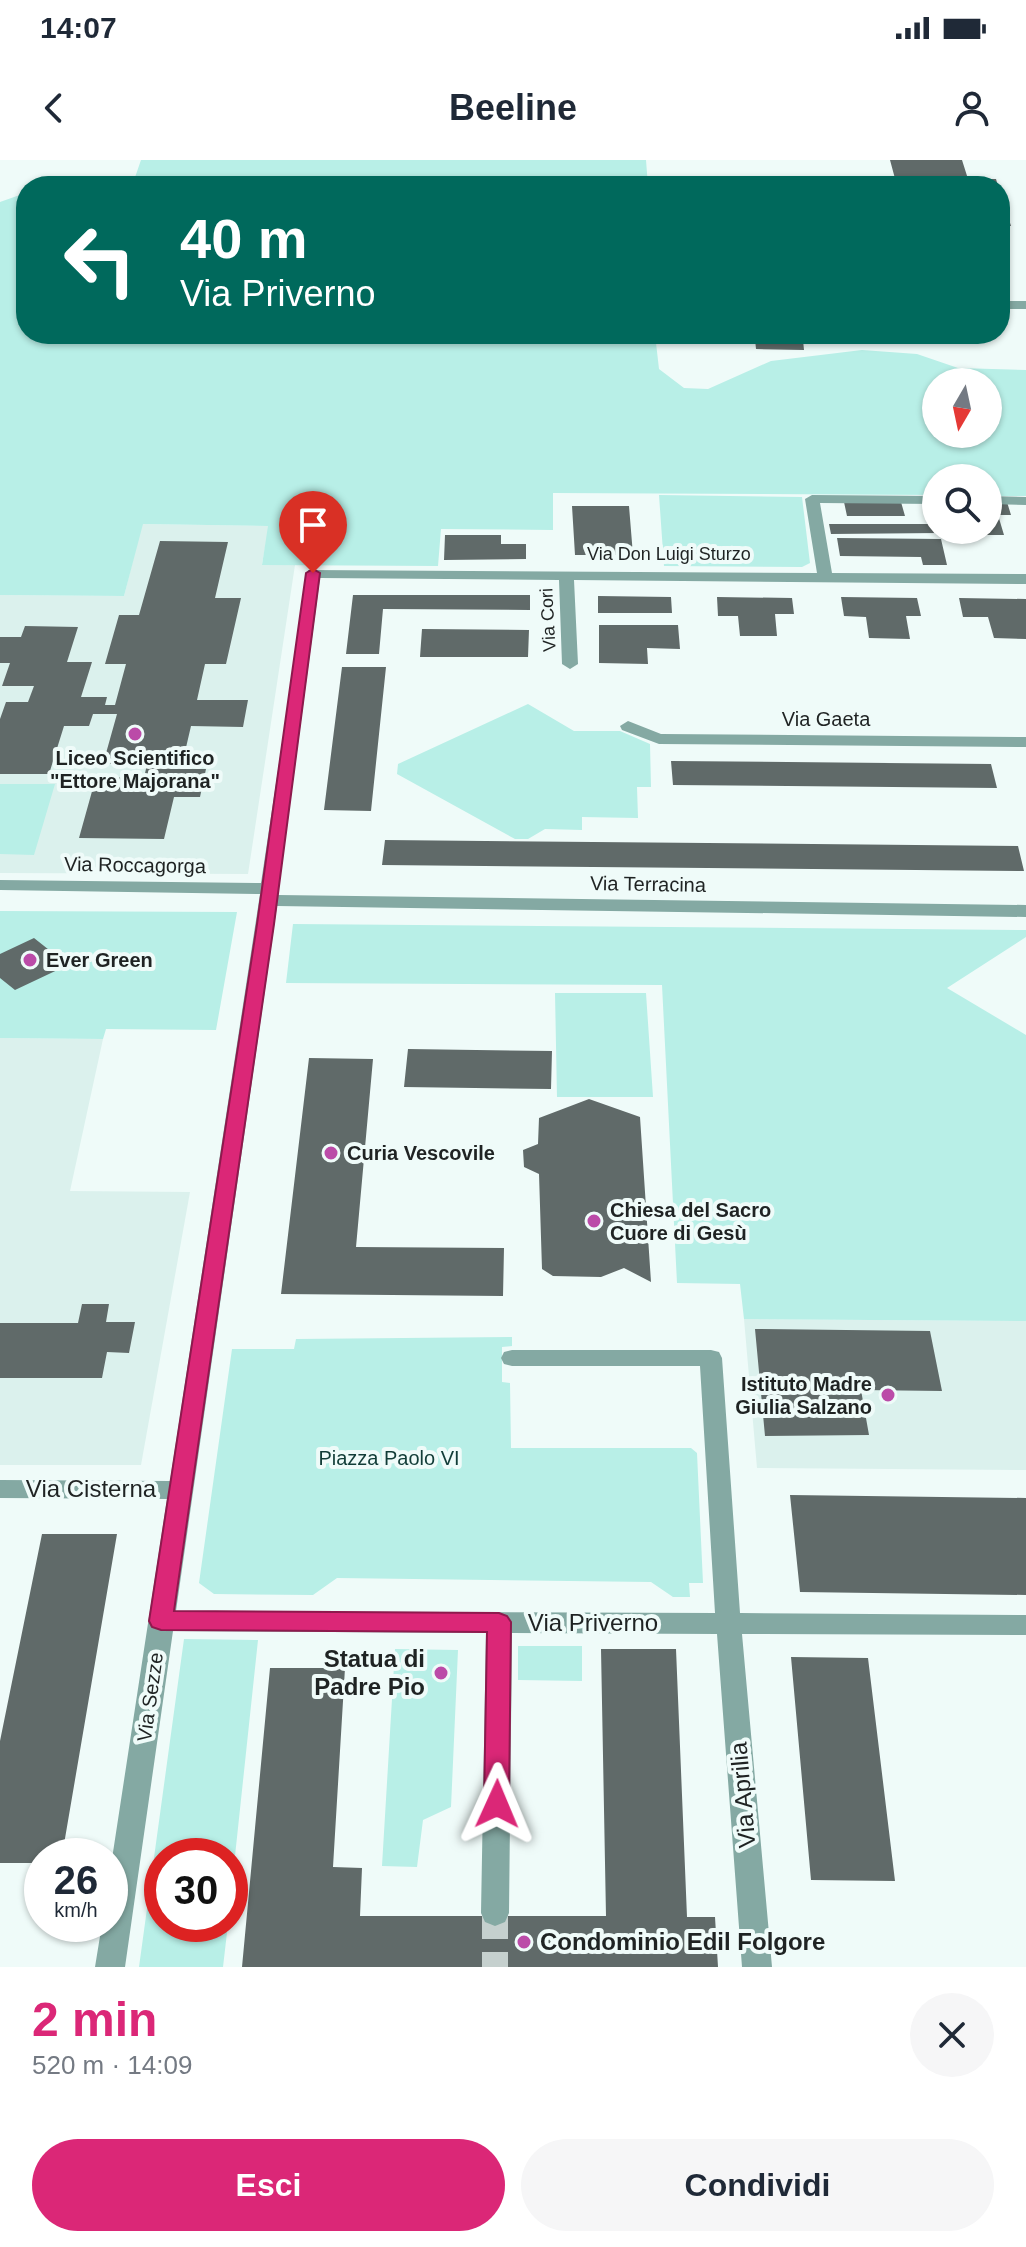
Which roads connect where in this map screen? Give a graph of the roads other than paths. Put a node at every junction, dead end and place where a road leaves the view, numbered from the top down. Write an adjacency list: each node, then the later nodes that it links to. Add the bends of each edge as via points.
1 (922, 500): 6 (street, via 812,499)
2 (1002, 500): 3 (street)
3 (1026, 501)
4 (313, 573): 5 (street, Via Don Luigi Sturzo); 12 (street, Via Sezze)
5 (566, 574): 6 (street, Via Don Luigi Sturzo); 8 (street, Via Cori)
6 (825, 575): 7 (street, Via Don Luigi Sturzo)
7 (1026, 579)
8 (570, 664)
9 (628, 726): 10 (street, Via Gaeta, via 659,739)
10 (1026, 742)
11 (0, 885): 12 (street, Via Roccagorga)
12 (269, 894): 13 (street, Via Terracina); 16 (street, Via Sezze)
13 (1026, 911)
14 (512, 1358): 19 (street, via 711,1358)
15 (0, 1489): 16 (street, Via Cisterna)
16 (182, 1490): 17 (street, Via Sezze)
17 (161, 1621): 18 (street, Via Priverno); 22 (street, Via Sezze)
18 (499, 1622): 19 (street, Via Priverno); 21 (street)
19 (728, 1622): 20 (street, Via Priverno); 23 (street, Via Aprilia)
20 (1026, 1625)
21 (495, 1913)
22 (110, 1967)
23 (757, 1967)

